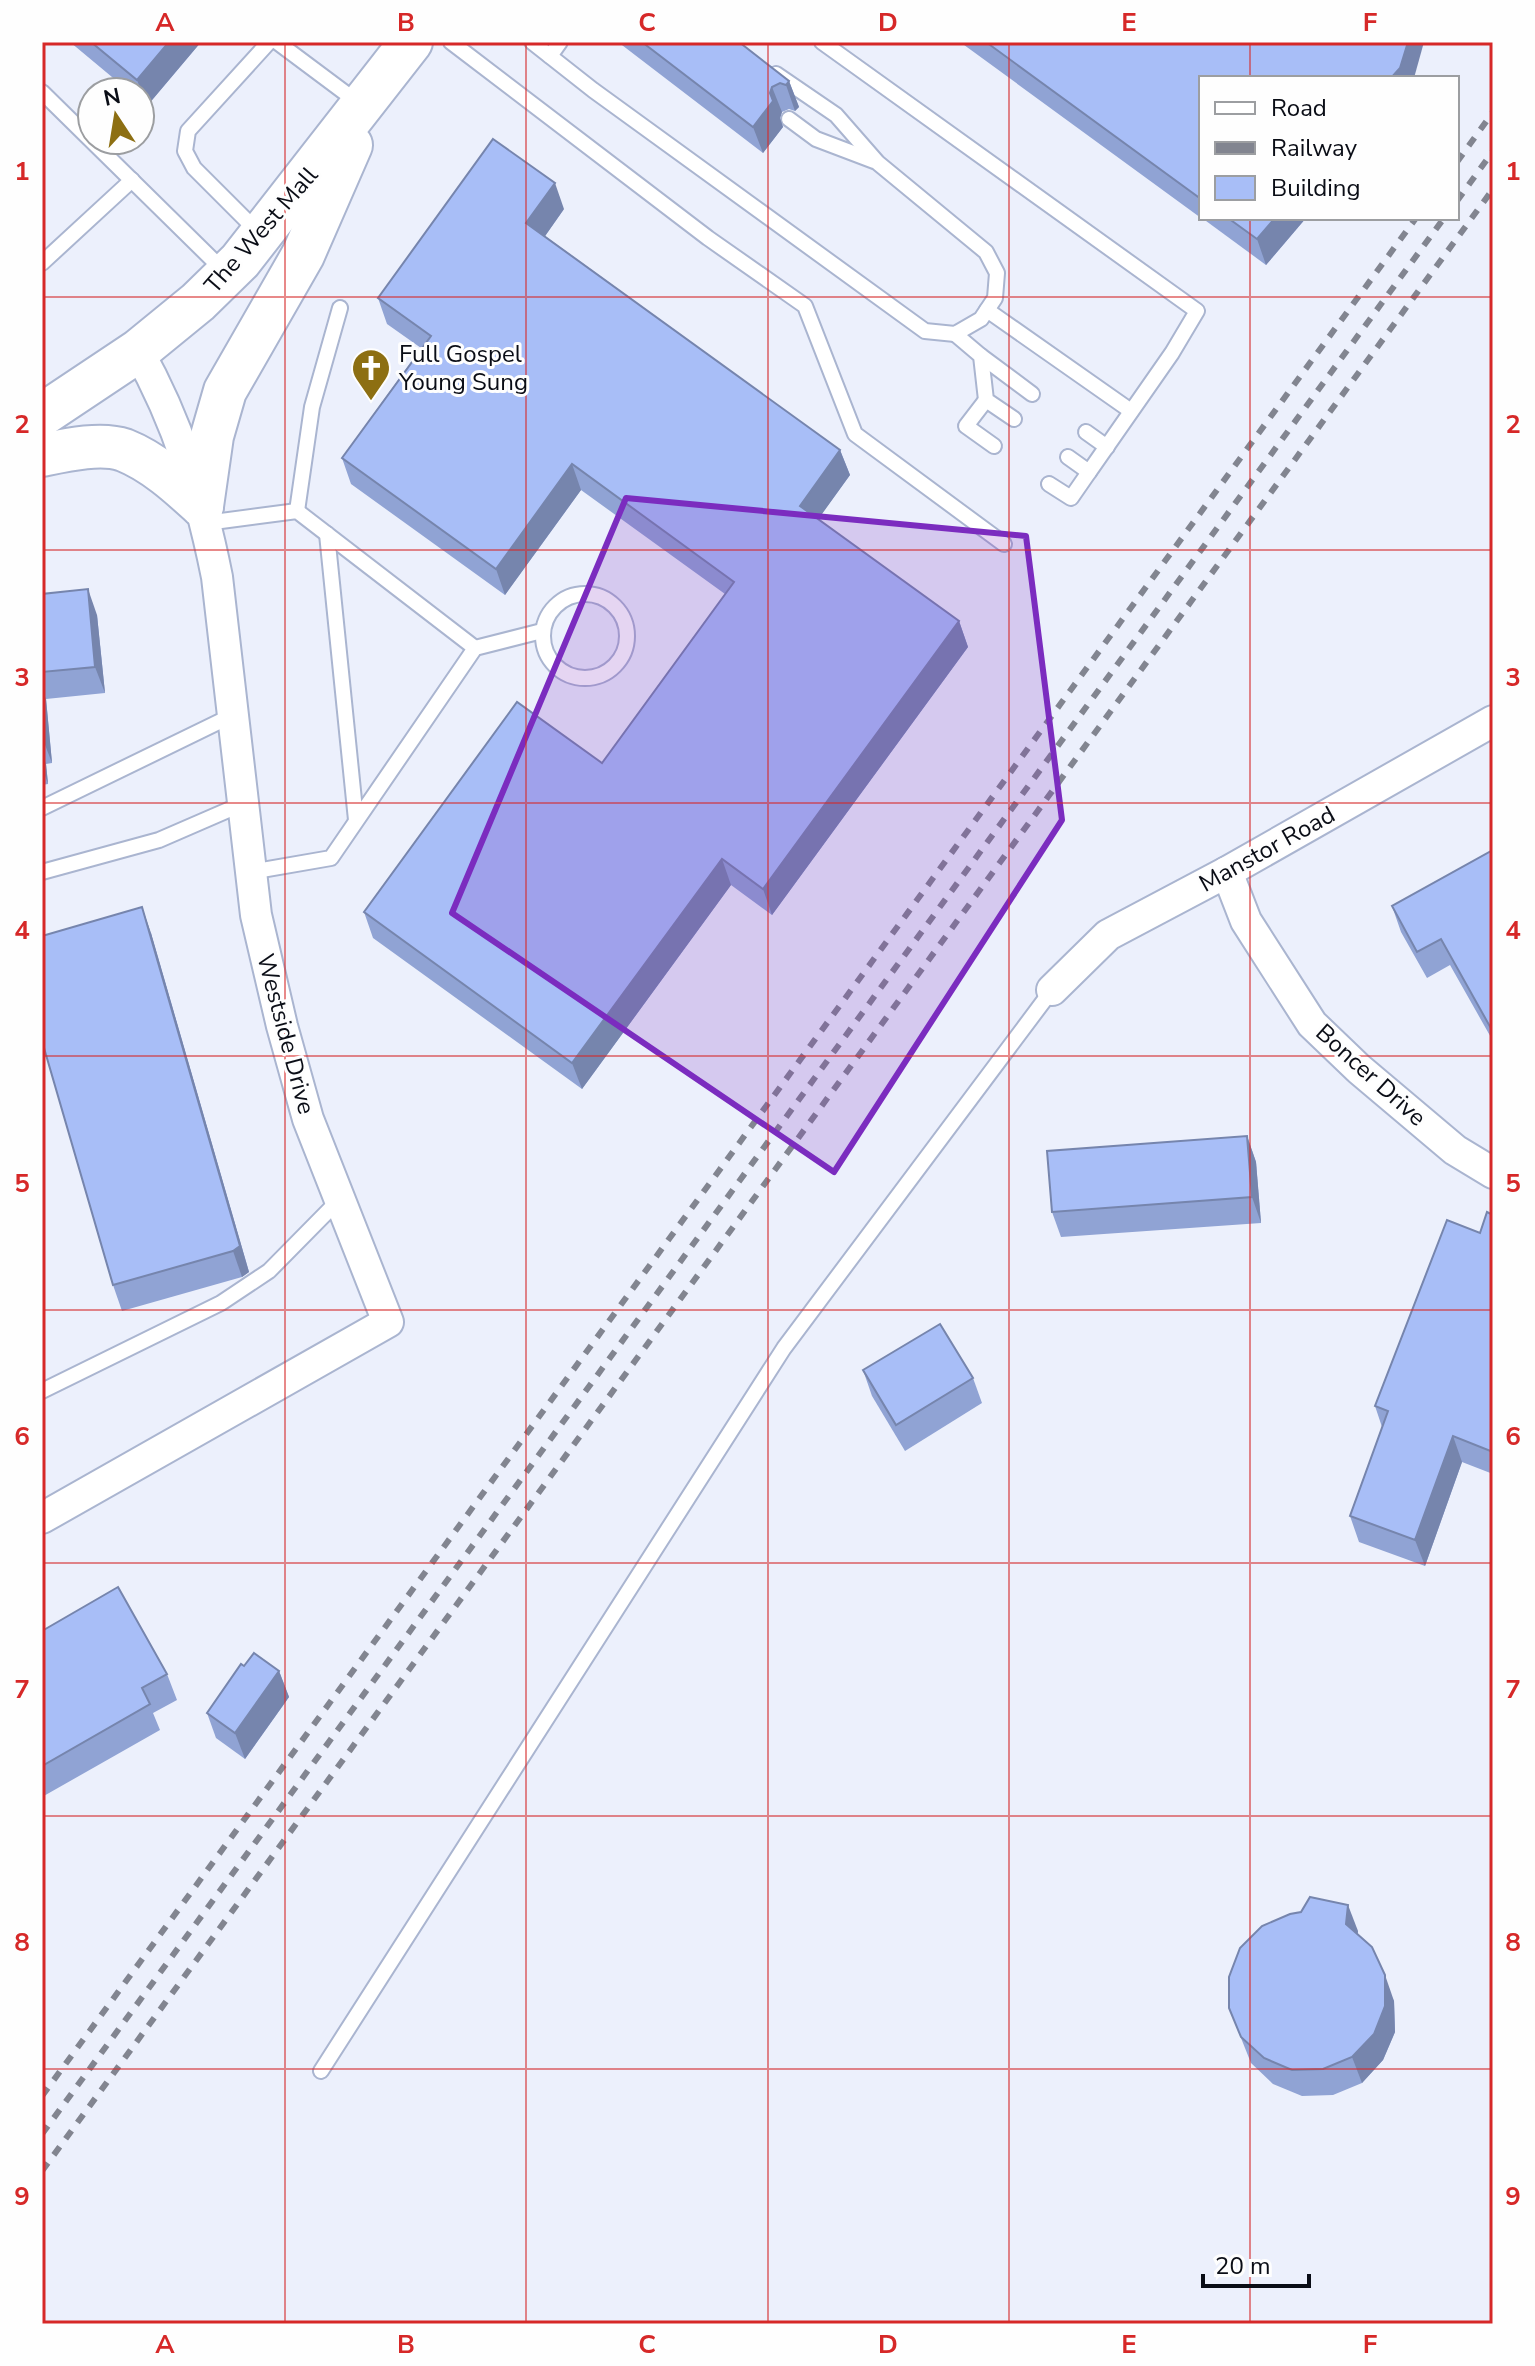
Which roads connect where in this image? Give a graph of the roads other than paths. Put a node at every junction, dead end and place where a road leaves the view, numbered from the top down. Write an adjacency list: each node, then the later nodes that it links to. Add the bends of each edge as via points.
1 (269, 42): 15 (lane, via 188,131 185,151 194,168)
2 (277, 42): 11 (lane)
3 (411, 42): 11 (main road, The West Mall)
4 (451, 42): 38 (lane, via 805,306 855,434)
5 (532, 42): 8 (lane)
6 (560, 42): 8 (lane)
7 (822, 42): 25 (lane, via 1197,311)
8 (550, 56): 20 (lane, via 925,331)
9 (765, 66): 13 (lane, via 836,115)
10 (42, 92): 14 (lane)
11 (368, 101): 15 (main road, The West Mall); 36 (main road, via 303,255 225,391 212,436)
12 (789, 119): 13 (lane, via 816,139)
13 (878, 163): 19 (lane, via 986,252 997,273 995,298)
14 (132, 180): 16 (lane); 17 (lane)
15 (261, 235): 17 (main road, The West Mall)
16 (42, 263)
17 (227, 274): 21 (main road, The West Mall)
18 (340, 308): 35 (lane, via 312,407)
19 (987, 310): 20 (lane); 25 (lane)
20 (955, 334): 22 (lane)
21 (138, 351): 26 (main road, The West Mall); 36 (street, Westside Drive, via 159,388)
22 (981, 356): 23 (lane); 24 (lane)
23 (1032, 394)
24 (986, 400): 27 (lane); 29 (lane, via 966,426)
25 (1131, 411): 30 (lane)
26 (42, 415)
27 (1014, 419)
28 (1086, 432): 30 (lane)
29 (994, 446)
30 (1107, 447): 33 (lane)
31 (42, 455): 36 (main road, via 79,447 123,450 171,478)
32 (1068, 457): 33 (lane)
33 (1089, 472): 34 (lane, via 1071,498)
34 (1049, 484)
35 (297, 511): 36 (lane); 37 (lane)
36 (204, 515): 41 (street, Westside Drive)
37 (327, 534): 40 (lane); 45 (lane)
38 (1004, 544)
39 (542, 631): 39 (lane, via 556,668 582,679 608,671 625,650 625,622 607,600 594,594 566,597 546,617); 40 (lane)
40 (475, 648): 45 (lane)
41 (233, 715): 43 (street, Westside Drive); 44 (lane)
42 (1493, 721): 48 (street, Manstor Road)
43 (242, 804): 46 (lane, via 159,840); 47 (street, Westside Drive)
44 (42, 808)
45 (356, 820): 47 (lane, via 331,858)
46 (42, 872)
47 (251, 872): 51 (street, Westside Drive, via 282,1026 308,1119)
48 (1227, 872): 49 (street, Manstor Road, via 1108,935); 50 (street, Boncer Drive, via 1246,921 1312,1024 1455,1150)
49 (1052, 990): 54 (lane, via 784,1348)
50 (1493, 1173)
51 (339, 1200): 52 (lane, via 269,1271 221,1303); 53 (street, Westside Drive, via 388,1322)
52 (42, 1391)
53 (42, 1518)
54 (321, 2071)

